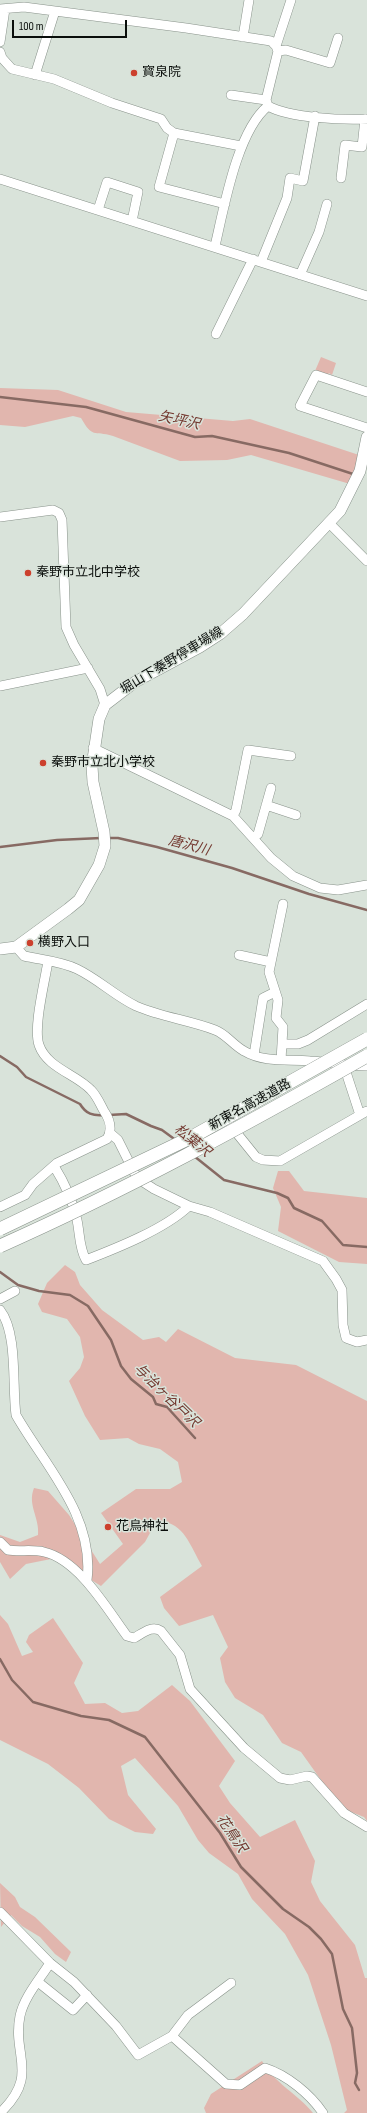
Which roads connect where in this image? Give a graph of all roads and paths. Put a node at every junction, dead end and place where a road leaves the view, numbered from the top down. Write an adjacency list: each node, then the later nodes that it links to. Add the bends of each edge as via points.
1 (249, 0): 5 (street)
2 (291, 0): 8 (street)
3 (2, 9): 4 (street, via 24,7); 7 (street)
4 (55, 11): 5 (street); 10 (street)
5 (243, 37): 8 (street, via 271,41)
6 (338, 38): 8 (street, via 330,63)
7 (0, 42)
8 (277, 48): 12 (street)
9 (0, 52): 10 (street, via 12,69)
10 (35, 75): 15 (street, via 54,79 112,103 161,119)
11 (230, 95): 12 (street)
12 (267, 103): 13 (street, via 276,111); 16 (street)
13 (315, 116): 14 (street); 24 (street, via 303,181 290,178 287,198)
14 (366, 119): 17 (street, via 362,147 345,145)
15 (174, 133): 16 (street); 19 (street, via 155,186)
16 (241, 146): 19 (street)
17 (341, 178)
18 (0, 179): 21 (street)
19 (225, 204): 23 (street)
20 (327, 204): 25 (street, via 319,232)
21 (98, 210): 22 (street); 22 (street, via 107,182 138,192)
22 (132, 220): 23 (street)
23 (215, 246): 24 (street)
24 (257, 261): 25 (street); 27 (street)
25 (300, 275): 26 (street)
26 (367, 296)
27 (216, 334)
28 (367, 392): 29 (street, via 316,375 300,406)
29 (367, 428)
30 (367, 437): 32 (main road, 堀山下秦野停車場線, via 360,471 340,511)
31 (0, 517): 34 (street, via 53,510 59,513 62,520 66,628)
32 (328, 524): 33 (street); 36 (main road, 堀山下秦野停車場線, via 243,614 220,634 135,682)
33 (367, 561)
34 (88, 668): 35 (street); 36 (street, via 100,689)
35 (0, 686)
36 (105, 705): 37 (main road, via 99,719)
37 (94, 748): 42 (street); 46 (main road, via 93,782 104,832 104,846 99,865 79,900)
38 (291, 756): 42 (street, via 248,750)
39 (271, 788): 40 (street)
40 (266, 806): 41 (street); 43 (street, via 258,834)
41 (296, 814)
42 (233, 816): 43 (street)
43 (253, 838): 44 (street, via 271,858 293,876 320,888 338,890)
44 (367, 886)
45 (283, 904): 50 (street)
46 (16, 947): 47 (main road); 49 (street, via 24,956)
47 (0, 949)
48 (239, 955): 50 (street)
49 (48, 961): 55 (street, via 78,969 118,997 142,1008 215,1030 244,1051); 62 (street, via 37,1030 40,1046 50,1061 92,1091 108,1117)
50 (271, 962): 51 (street, via 269,972)
51 (275, 992): 54 (street, via 278,1000 276,1018 283,1027); 55 (street, via 263,998)
52 (367, 1004): 54 (street, via 308,1040 298,1044)
53 (367, 1039): 66 (highway, 新東名高速道路, bridge, via 192,1136)
54 (282, 1044): 57 (street)
55 (254, 1055): 57 (street)
56 (367, 1056): 67 (highway, 新東名高速道路, bridge, via 199,1149)
57 (281, 1060): 58 (street)
58 (344, 1066): 59 (street); 60 (street)
59 (367, 1066)
60 (364, 1113): 61 (street, via 280,1161 256,1157)
61 (222, 1115)
62 (110, 1133): 63 (street, via 107,1139 68,1156); 64 (street, via 118,1140 137,1178)
63 (54, 1166): 64 (street, via 71,1201 86,1260 127,1243 180,1214); 65 (street, via 25,1194)
64 (189, 1206): 71 (street, via 210,1212 323,1261 342,1290 346,1338 357,1342)
65 (0, 1207)
66 (0, 1229)
67 (0, 1246)
68 (15, 1291): 69 (street)
69 (0, 1299)
70 (0, 1310): 73 (street, via 7,1320 15,1373 16,1415 68,1498 80,1522 88,1569)
71 (367, 1340)
72 (0, 1542): 73 (street, via 8,1550 46,1552)
73 (87, 1580): 74 (street, via 127,1636 134,1638 152,1628 161,1631 180,1655 190,1689 244,1748 280,1778 312,1778 344,1813)
74 (367, 1827)
75 (0, 1912): 76 (street)
76 (50, 1963): 77 (street); 79 (street)
77 (38, 1982): 79 (street, via 73,2010); 81 (street, via 26,1999 20,2015 18,2029 24,2074 18,2089)
78 (231, 1983): 80 (street, via 188,2015)
79 (87, 1996): 80 (street, via 116,2026 138,2055)
80 (172, 2036): 82 (street, via 226,2084 240,2085 265,2068 285,2077 318,2105)
81 (0, 2113)
82 (323, 2113)

